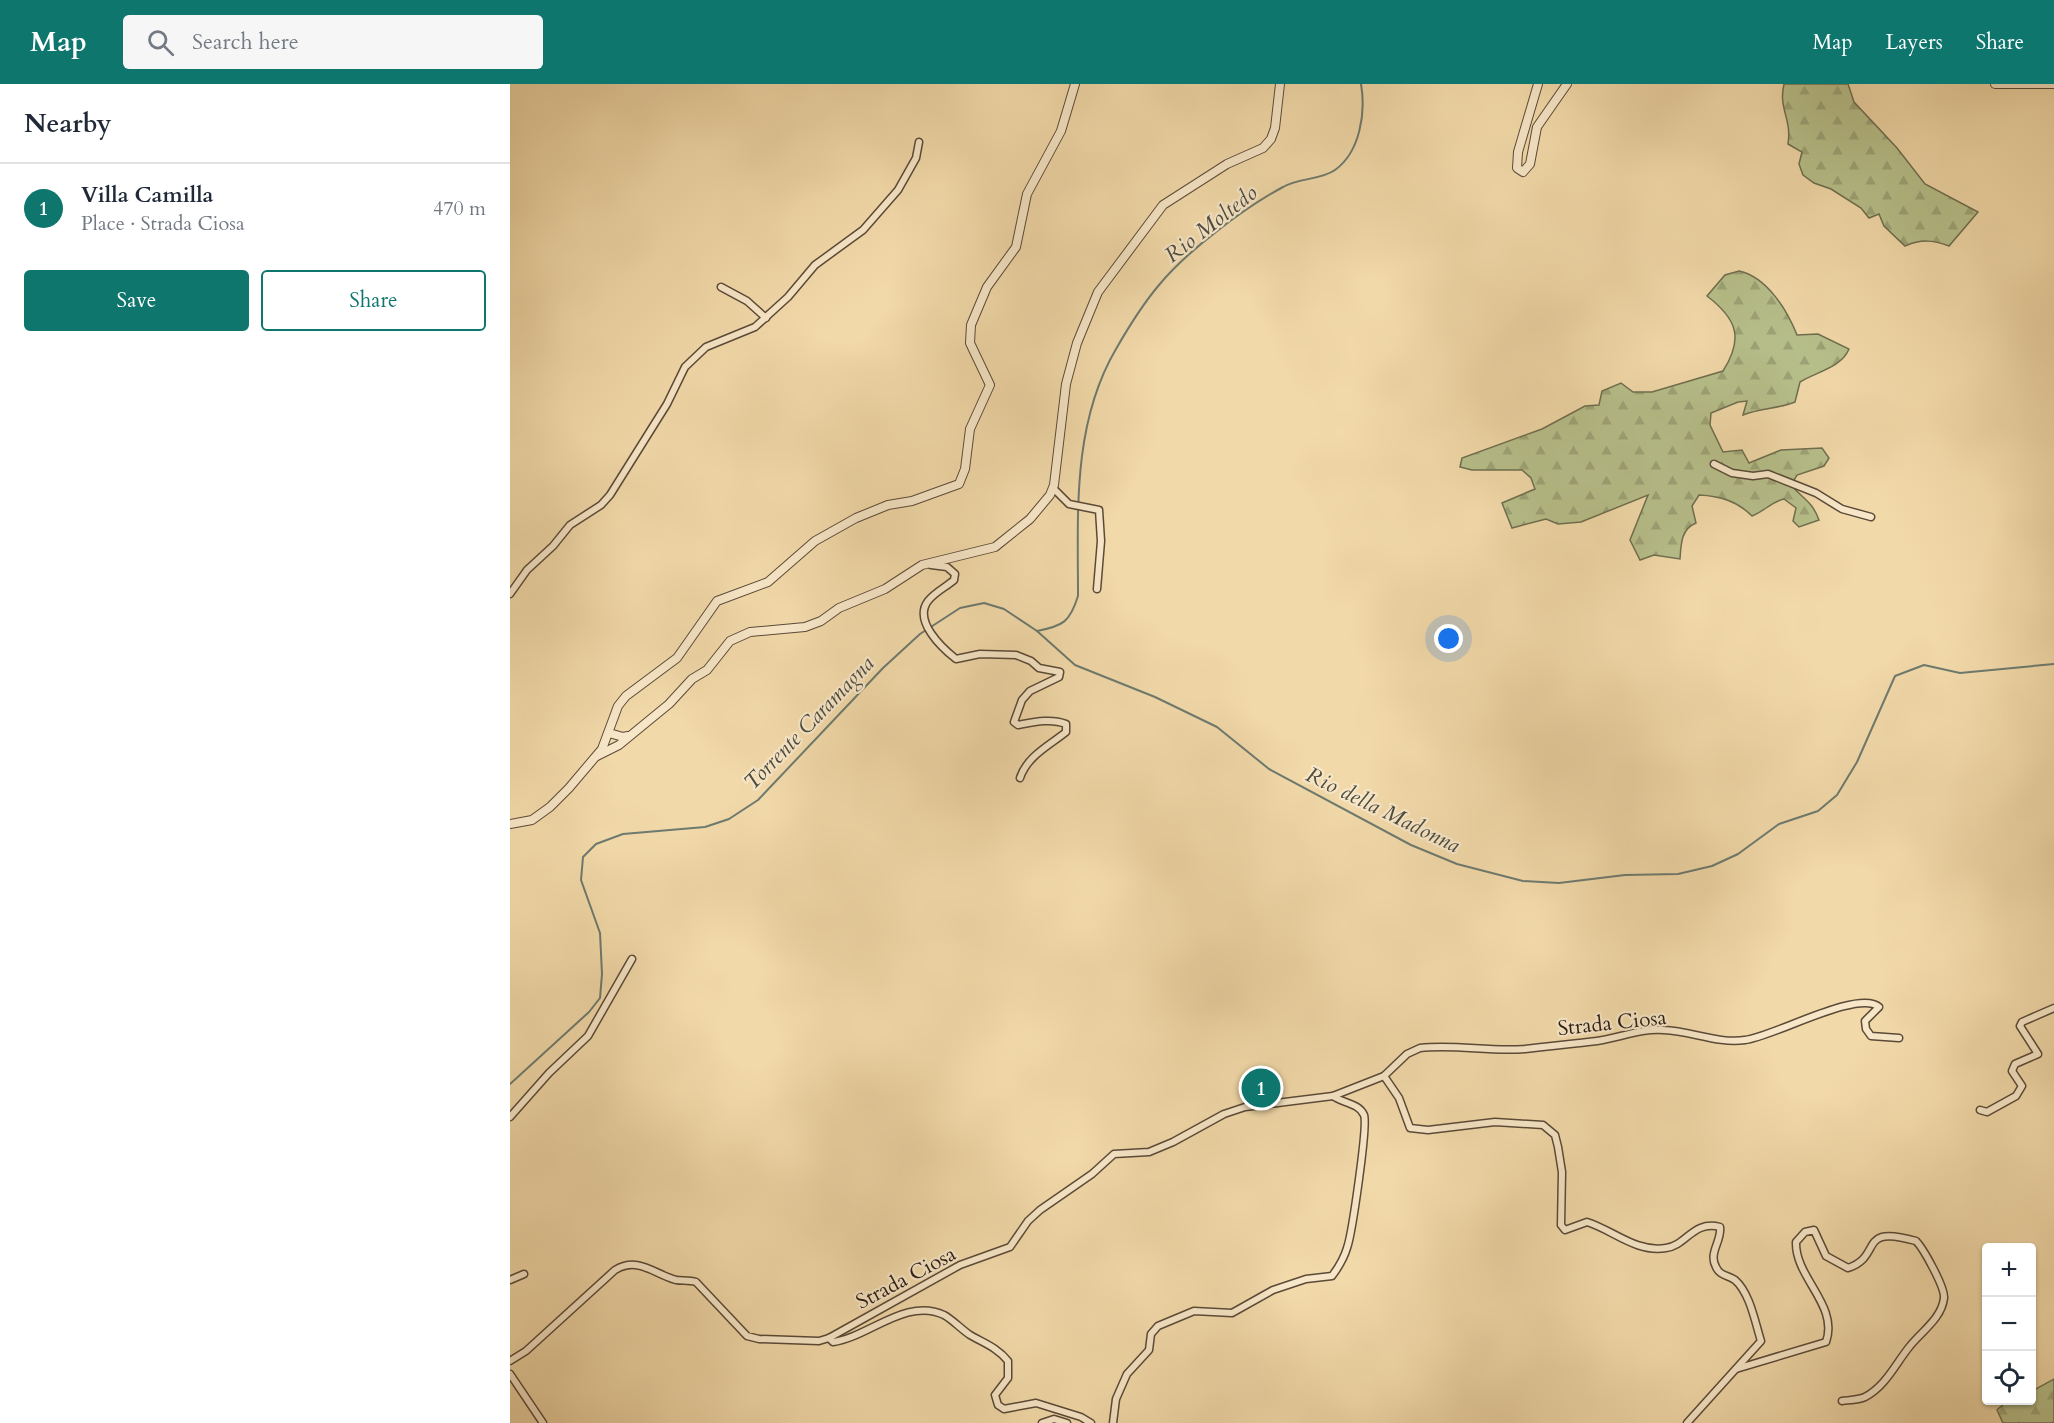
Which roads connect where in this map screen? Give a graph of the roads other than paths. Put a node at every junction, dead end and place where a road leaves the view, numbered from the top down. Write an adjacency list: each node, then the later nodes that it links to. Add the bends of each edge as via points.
1 (1075, 84): 16 (street, via 1061,131 1026,194 1016,247 987,286 971,324 970,343 990,385 970,429 959,484 912,501 888,504 856,518 815,541 768,582 717,600 677,658 626,696 618,706)
2 (1280, 84): 11 (street, via 1271,139 1263,148 1227,164 1163,205 1098,292 1077,343 1066,384)
3 (1538, 84): 4 (street, via 1518,152 1518,168 1523,172 1530,164 1537,127)
4 (1567, 84)
5 (1995, 84): 6 (street)
6 (2054, 84)
7 (920, 142): 9 (street, via 904,180 875,218 815,265)
8 (722, 287): 9 (street)
9 (766, 318): 15 (street, via 706,347 693,358 610,495 570,525)
10 (1714, 464): 12 (street, via 1732,473 1768,474 1816,493 1842,509)
11 (1053, 488): 13 (street, via 1030,519 995,548); 14 (street, via 1069,504 1098,508)
12 (1871, 517)
13 (922, 565): 17 (street, via 885,589 839,608 813,624 750,632 730,641 707,670); 19 (street, via 942,565 955,574 950,584 928,601 925,615 933,636 956,659 980,654 1016,655 1039,668 1060,672 1059,677 1026,695 1014,722 1061,722 1066,724 1066,732 1041,750)
14 (1097, 588)
15 (510, 594)
16 (609, 733): 17 (street); 18 (street)
17 (628, 736): 18 (street, via 612,750)
18 (597, 756): 20 (street, via 550,807 532,820)
19 (1020, 778)
20 (510, 824)
21 (632, 959): 27 (street, via 588,1036)
22 (2054, 1008): 26 (street, via 2020,1026 2038,1054 2015,1064 2012,1071 2022,1086 2016,1096 1987,1112)
23 (1899, 1038): 24 (street, Strada Ciosa, via 1871,1036 1866,1029 1865,1021 1878,1012 1875,1004 1845,1006 1745,1041 1663,1029 1600,1041 1521,1049 1420,1048 1407,1054)
24 (1384, 1076): 25 (street, Strada Ciosa); 32 (street, via 1399,1098 1410,1128 1428,1130 1495,1122 1543,1125 1555,1135 1562,1172 1561,1225 1565,1230 1587,1222 1620,1239 1667,1249 1698,1228 1720,1227 1714,1266 1743,1291 1761,1341)
25 (1333, 1096): 30 (street, Strada Ciosa, via 1245,1107 1149,1152 1114,1154 1040,1210 1010,1247 960,1265); 39 (street, via 1360,1108 1365,1118 1348,1248 1332,1276 1306,1279 1273,1290 1232,1313 1194,1311 1154,1329 1149,1350 1127,1374 1116,1398)
26 (1980, 1110)
27 (510, 1117)
28 (524, 1274): 29 (street)
29 (510, 1280)
30 (829, 1338): 31 (street, Strada Ciosa, via 819,1341 751,1337 740,1331 700,1285 635,1264 615,1270 526,1351); 38 (street, via 833,1342 842,1340 884,1320 935,1312 996,1349 1008,1361 1008,1378 995,1395 998,1405 1004,1409 1036,1403)
31 (510, 1360)
32 (1735, 1369): 34 (street, via 1826,1342 1827,1318 1796,1253 1796,1242 1805,1232 1814,1230 1826,1256 1848,1268 1882,1235 1916,1241 1942,1287 1942,1304 1926,1332 1887,1378 1866,1396); 40 (street)
33 (510, 1374): 35 (street)
34 (1842, 1401)
35 (543, 1423)
36 (1042, 1423): 37 (street, via 1054,1419)
37 (1067, 1423)
38 (1091, 1423)
39 (1113, 1423)
40 (1687, 1423)

